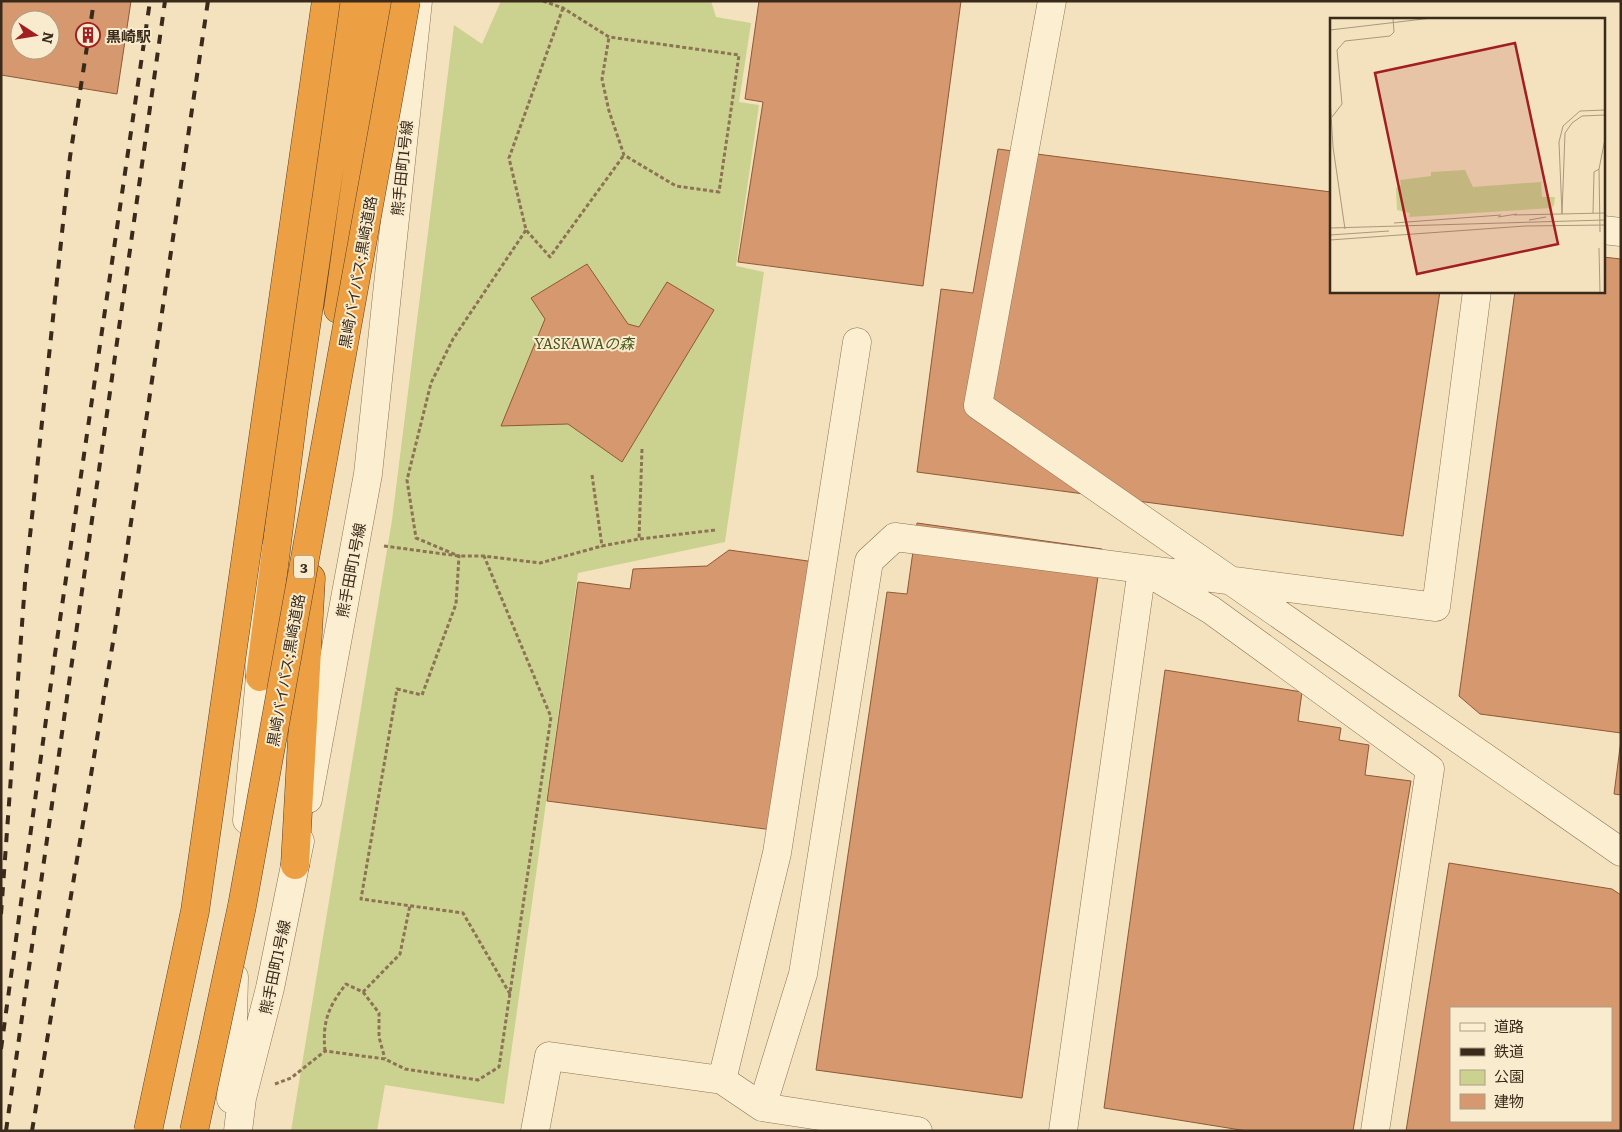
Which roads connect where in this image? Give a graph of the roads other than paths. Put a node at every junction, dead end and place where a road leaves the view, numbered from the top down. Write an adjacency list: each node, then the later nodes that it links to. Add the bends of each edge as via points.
1 (326, 1): 19 (highway, bridge, via 194,911)
2 (335, 1): 14 (street, 熊手田町1号線, via 283,251 255,440 252,548)
3 (354, 1): 14 (highway, via 294,408)
4 (381, 1): 16 (highway, via 326,397 312,552)
5 (406, 1): 20 (highway, 黒崎バイパス;黒崎道路 / 3, bridge, via 242,906)
6 (418, 1): 16 (street, 熊手田町1号線, via 368,474)
7 (1052, 1): 13 (street, via 978,406)
8 (1604, 230): 9 (street)
9 (1621, 232)
10 (1477, 292): 13 (street, via 1436,607)
11 (857, 342): 17 (street, via 777,853)
12 (1142, 569): 13 (street); 18 (street, via 895,537 869,561 803,974); 25 (street); 26 (street, via 1211,610 1430,769)
13 (1230, 580): 15 (street)
14 (260, 677): 21 (street, 熊手田町1号線, via 234,986)
15 (1621, 852)
16 (295, 865): 22 (street, 熊手田町1号線, via 270,988 242,1098)
17 (722, 1080): 18 (street); 23 (street, via 549,1056)
18 (762, 1107): 24 (street)
19 (148, 1131)
20 (194, 1131)
21 (230, 1131)
22 (238, 1131)
23 (535, 1131)
24 (918, 1131)
25 (1063, 1131)
26 (1376, 1131)

